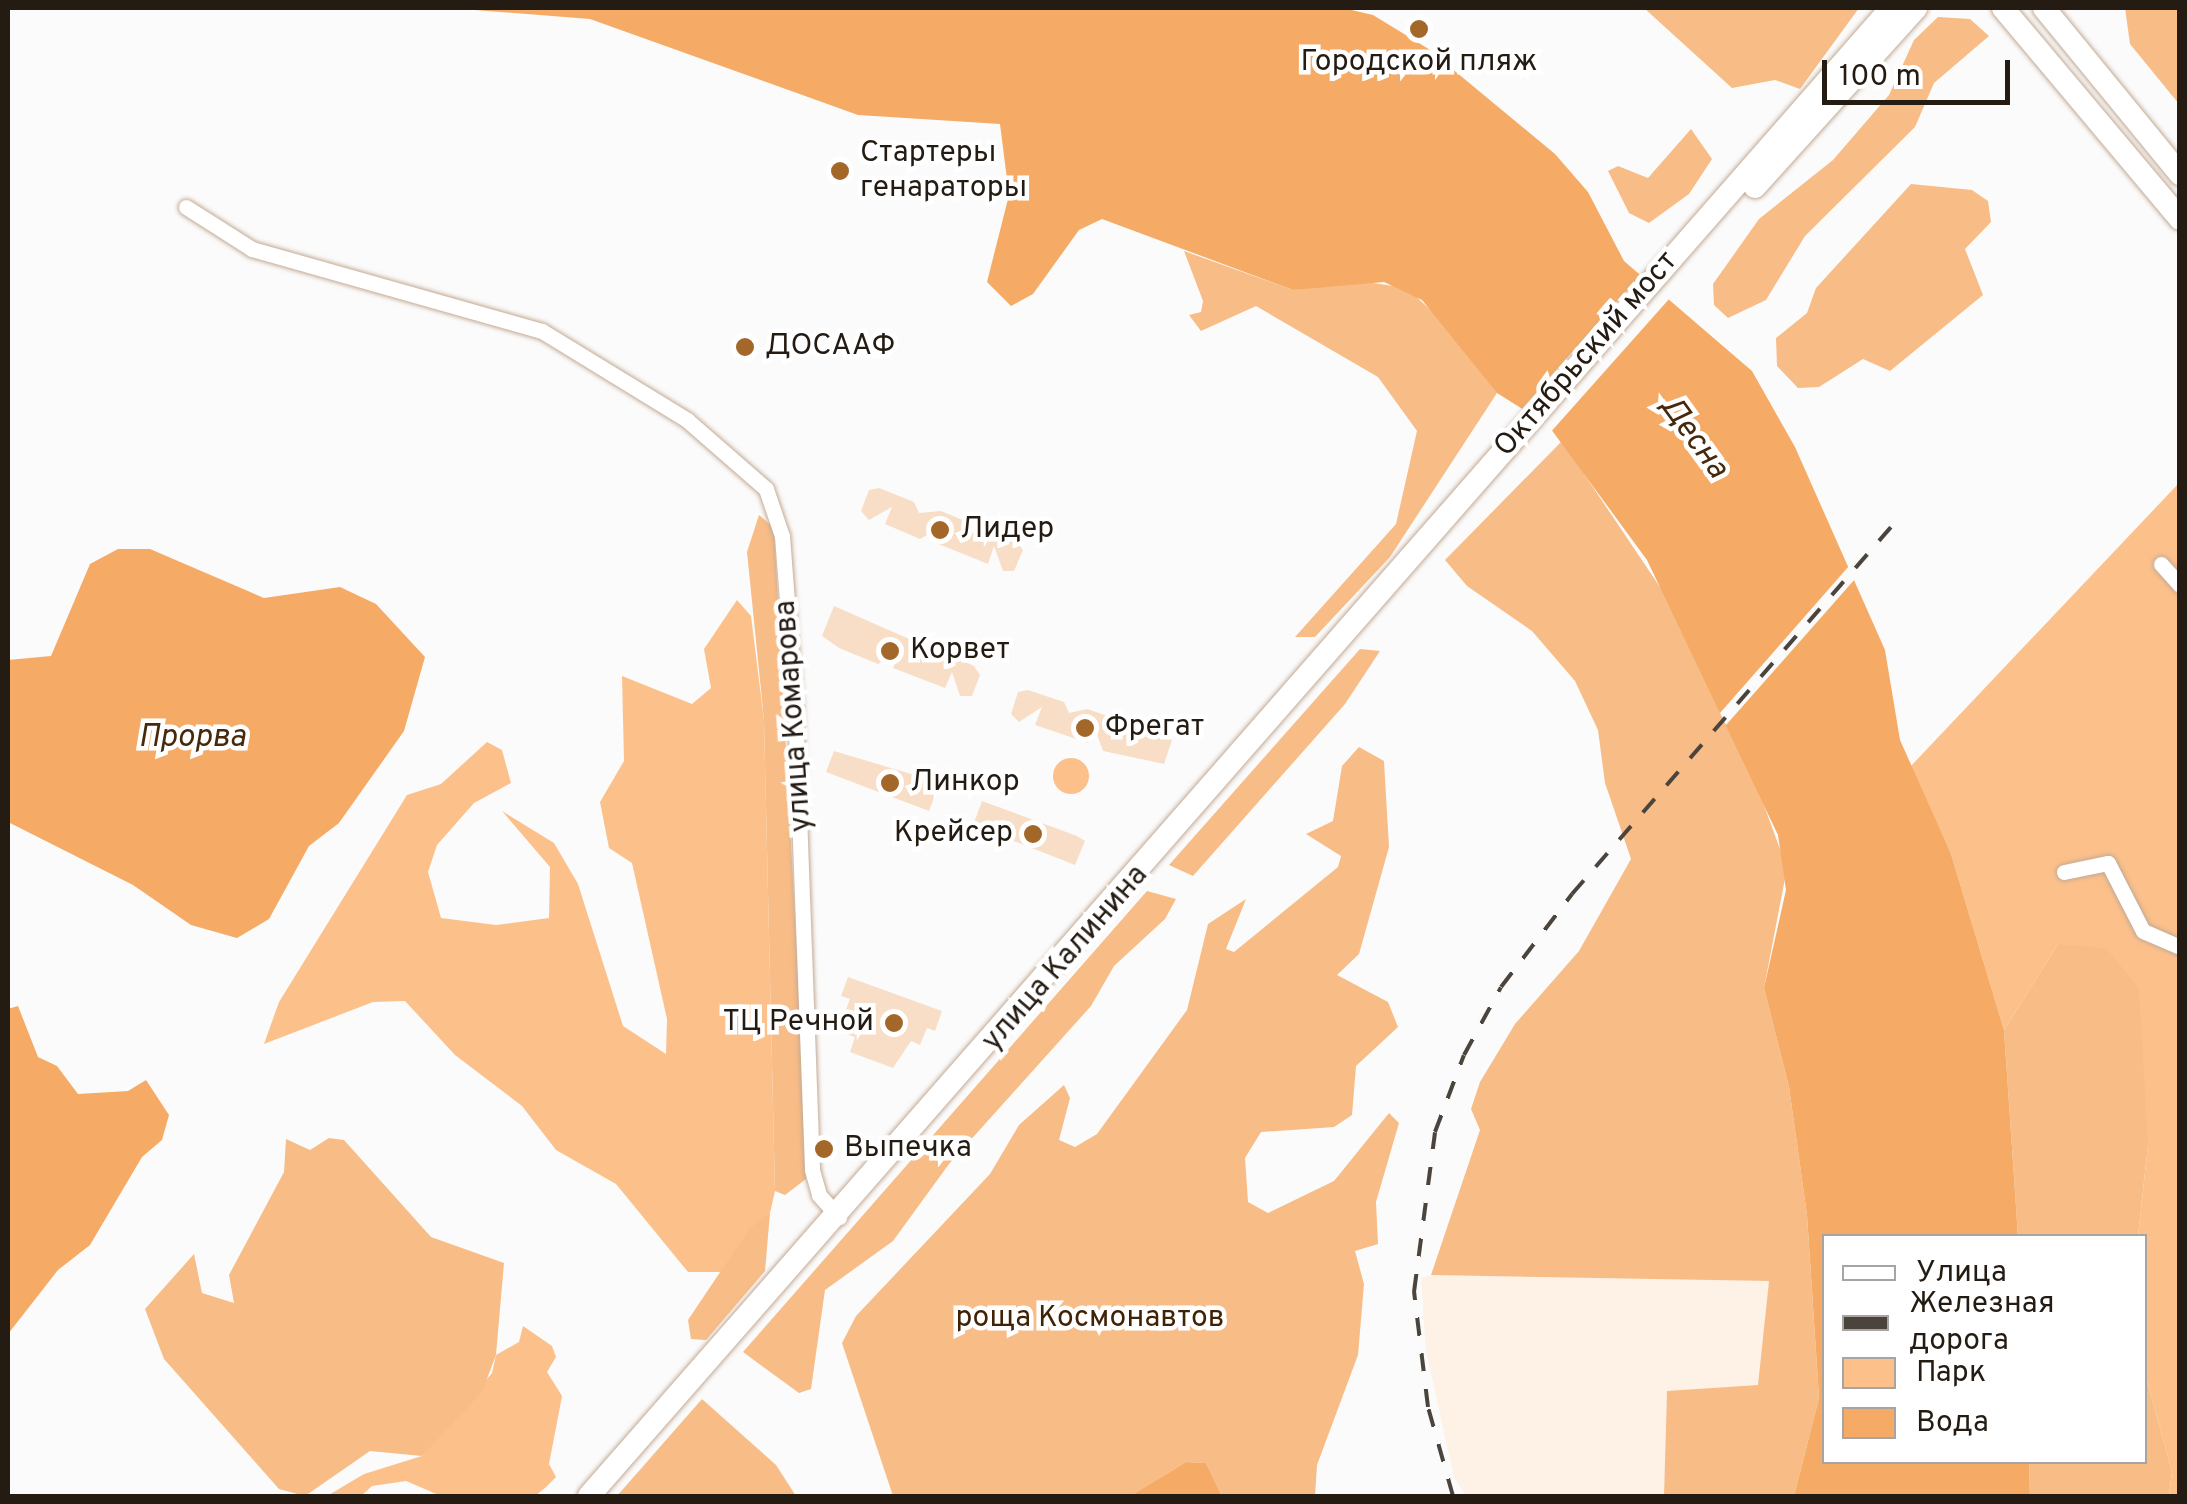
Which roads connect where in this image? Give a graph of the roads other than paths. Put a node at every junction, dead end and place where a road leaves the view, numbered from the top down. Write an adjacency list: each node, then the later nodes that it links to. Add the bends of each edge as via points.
1 (1891, 8): 5 (main road)
2 (1916, 8): 5 (main road)
3 (2003, 8): 8 (main road)
4 (2044, 8): 6 (main road)
5 (1813, 109): 11 (main road, Октябрьский мост)
6 (2180, 174)
7 (186, 207): 14 (street, улица Комарова, via 252,249 542,331 687,420 766,489 782,536 796,705 812,1170 822,1199)
8 (2180, 220)
9 (2161, 564): 10 (street)
10 (2180, 585)
11 (1371, 610): 14 (main road, улица Калинина)
12 (2064, 872): 13 (street, via 2108,864 2144,931)
13 (2180, 947)
14 (839, 1217): 15 (main road)
15 (589, 1496)

